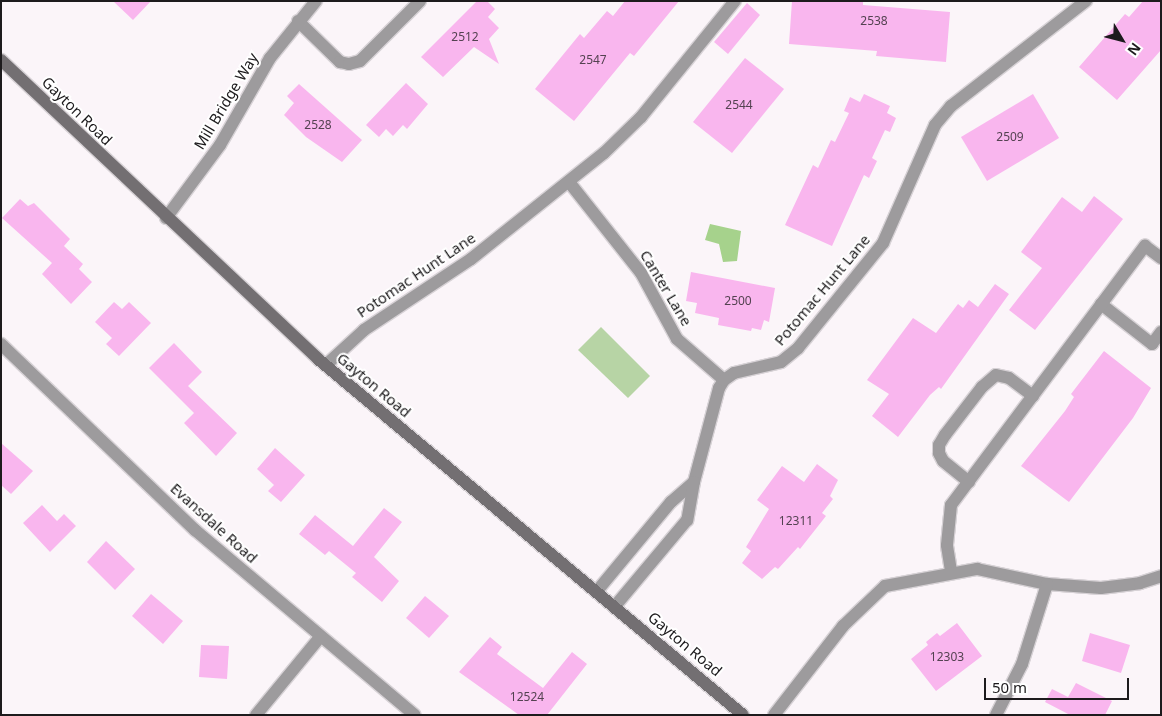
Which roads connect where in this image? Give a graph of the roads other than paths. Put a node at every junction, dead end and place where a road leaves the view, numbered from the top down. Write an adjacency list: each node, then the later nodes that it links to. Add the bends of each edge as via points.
1 (316, 1): 5 (street, Mill Bridge Way)
2 (420, 1): 5 (street, via 360,61 349,64 340,62)
3 (735, 1): 7 (street, Potomac Hunt Lane, via 641,117)
4 (1086, 1): 14 (street, Potomac Hunt Lane, via 951,106 940,119 883,243 798,348 781,362 734,374)
5 (298, 21): 8 (street, Mill Bridge Way, via 270,58 220,145)
6 (1, 60): 8 (street, Gayton Road)
7 (569, 182): 13 (street, Potomac Hunt Lane, via 471,259 364,330); 14 (street, Canter Lane, via 640,273 677,339)
8 (166, 218): 13 (street, Gayton Road)
9 (1161, 258): 10 (street, via 1145,246)
10 (1101, 304): 11 (street, via 1152,344); 15 (street)
11 (1161, 332)
12 (1, 344): 23 (street, Evansdale Road, via 195,530)
13 (326, 365): 21 (street, Gayton Road)
14 (724, 380): 16 (street, via 719,388)
15 (1033, 396): 17 (street); 17 (street, via 1009,378 996,375 982,387 945,435 939,444 938,453 942,461)
16 (694, 482): 21 (street, via 671,502); 22 (street, via 687,520)
17 (969, 482): 18 (street, via 951,505 947,545)
18 (952, 571): 20 (street, via 977,569); 27 (street, via 885,586 843,626)
19 (1161, 576): 20 (street, via 1140,583 1101,588)
20 (1047, 584): 28 (street, via 1022,664)
21 (597, 591): 22 (street, Gayton Road)
22 (615, 606): 26 (street, Gayton Road)
23 (320, 637): 24 (street); 25 (street, Evansdale Road)
24 (256, 715)
25 (415, 715)
26 (743, 715)
27 (774, 715)
28 (996, 715)

